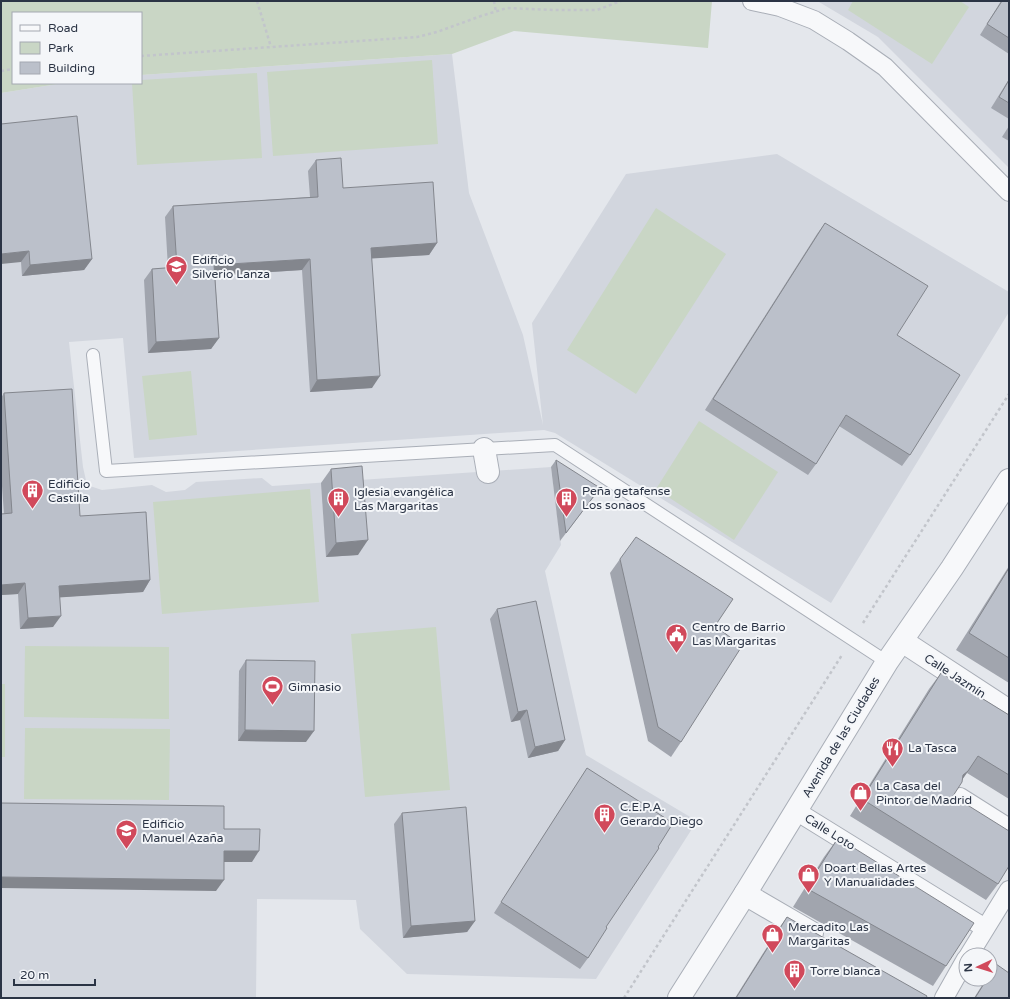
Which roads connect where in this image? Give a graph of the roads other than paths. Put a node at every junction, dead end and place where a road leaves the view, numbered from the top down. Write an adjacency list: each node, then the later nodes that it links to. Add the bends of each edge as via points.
1 (752, 1): 2 (street, via 780,7 814,20 885,67)
2 (1009, 192)
3 (93, 355): 4 (lane, via 106,471)
4 (484, 449): 5 (street); 8 (lane, via 554,445)
5 (488, 472)
6 (1009, 481): 7 (street, Avenida de las Ciudades)
7 (902, 641): 8 (street, Avenida de las Ciudades); 9 (street, Calle Jazmín)
8 (887, 662): 11 (street, Avenida de las Ciudades)
9 (1009, 711)
10 (960, 797): 12 (street)
11 (796, 811): 14 (street, Avenida de las Ciudades); 15 (street, Calle Loto)
12 (1009, 828)
13 (1009, 890): 15 (street)
14 (745, 894): 16 (street); 19 (street, Avenida de las Ciudades)
15 (985, 928): 17 (street)
16 (831, 944)
17 (973, 947)
18 (958, 973): 20 (street)
19 (679, 998)
20 (944, 998)

